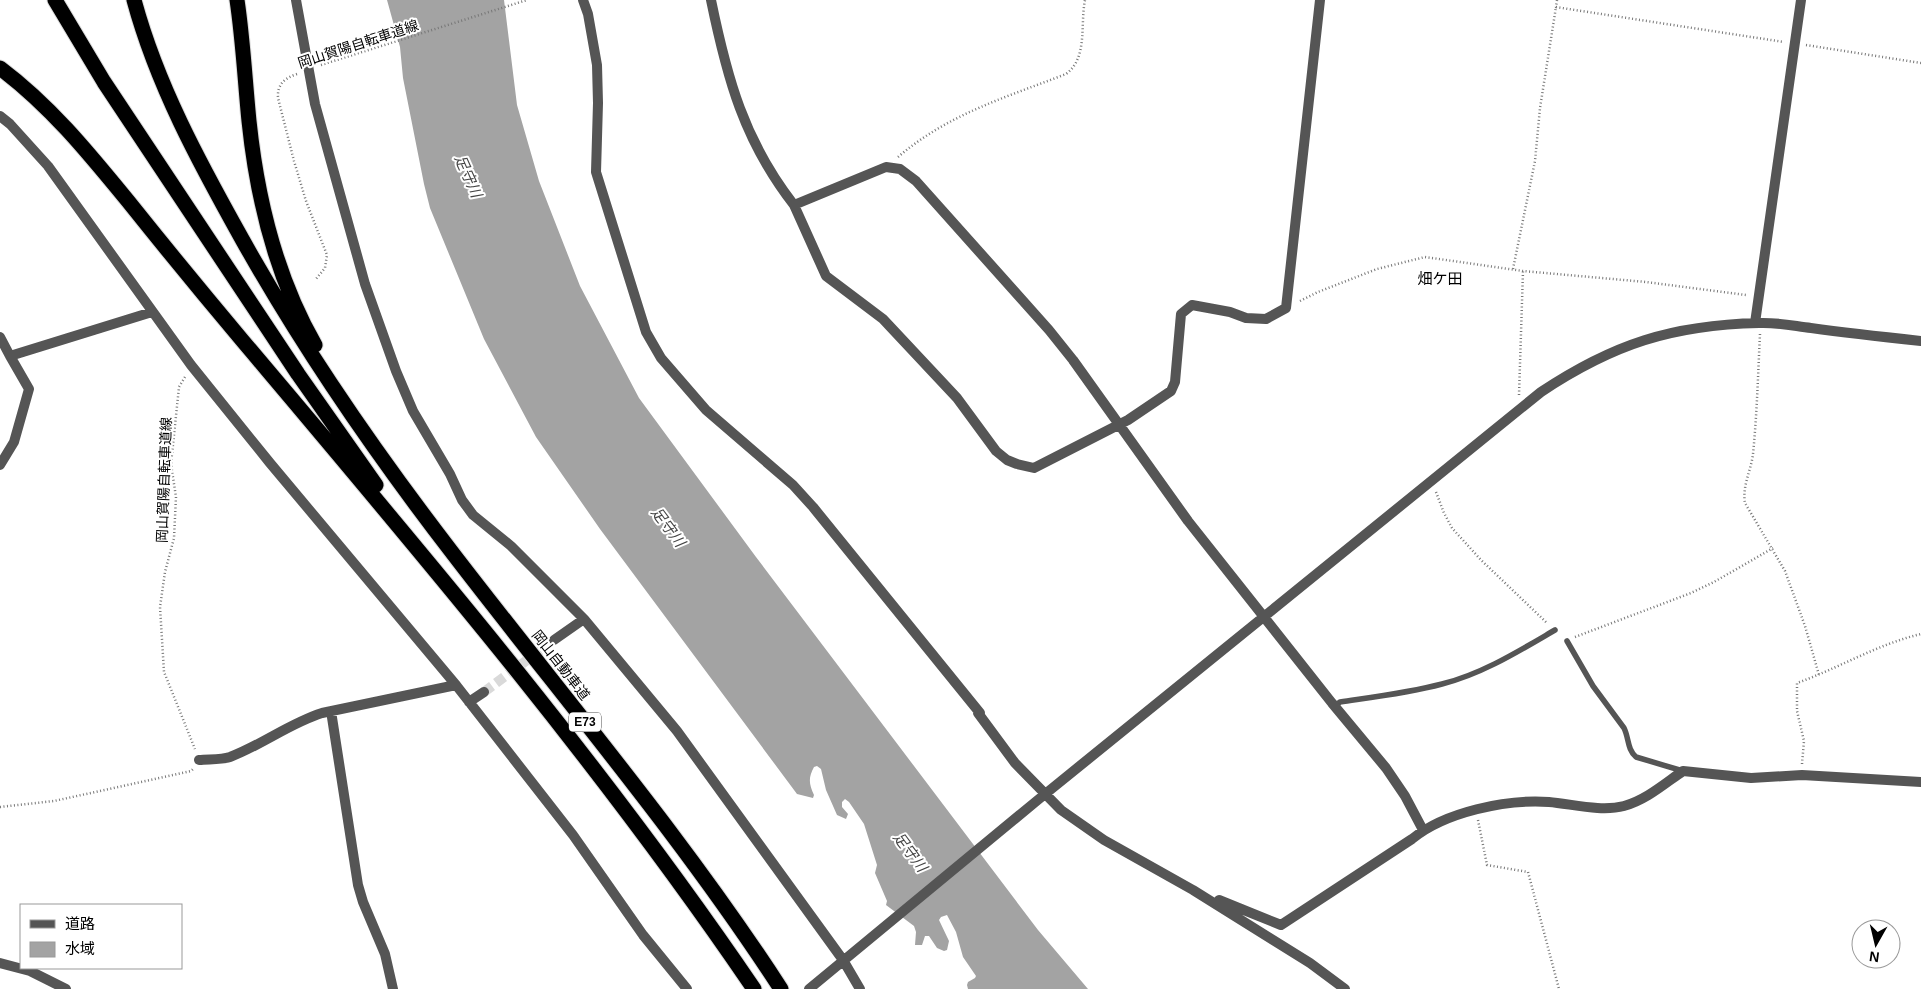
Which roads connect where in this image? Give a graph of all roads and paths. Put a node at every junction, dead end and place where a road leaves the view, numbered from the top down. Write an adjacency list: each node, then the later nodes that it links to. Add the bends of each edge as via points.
1 (55, 0): 38 (highway, via 104,82 298,374)
2 (134, 0): 34 (highway, via 170,101 233,223 304,343)
3 (237, 0): 34 (highway, via 253,152 272,244 310,337)
4 (296, 0): 16 (street)
5 (527, 0): 16 (path, 岡山賀陽自転車道線)
6 (583, 0): 55 (street, via 597,65 596,172 646,332 673,373 706,410 814,507 980,713)
7 (711, 0): 20 (street, via 726,66 747,130)
8 (1085, 0): 19 (path, via 1080,55 1075,68 942,125 897,158)
9 (1320, 0): 25 (street)
10 (1557, 0): 12 (path)
11 (1801, 0): 13 (street)
12 (1556, 7): 13 (path); 21 (path, via 1534,169)
13 (1795, 44): 14 (path); 24 (street)
14 (1921, 63)
15 (0, 68): 38 (highway, via 40,100 69,130)
16 (308, 70): 23 (path, 岡山賀陽自転車道線, via 284,80 278,92 294,161 326,255 326,268); 40 (street, via 314,104 365,284 414,411 473,515 511,546)
17 (0, 116): 18 (street)
18 (5, 124): 26 (street, via 48,166)
19 (893, 168): 20 (street, via 886,167); 33 (street, via 900,169 916,181 1049,330)
20 (794, 205): 33 (street, via 826,276 883,319 957,398 996,451 1007,460 1034,468)
21 (1513, 269): 22 (path); 25 (path, via 1425,257 1377,269)
22 (1523, 271): 24 (path, via 1646,282); 32 (path)
23 (316, 279)
24 (1758, 297): 27 (street)
25 (1286, 308): 33 (street, via 1266,319 1192,306 1181,314 1171,391)
26 (152, 312): 30 (street); 31 (street)
27 (1757, 323): 29 (street); 32 (street, via 1692,328 1627,345 1569,373); 37 (path, via 1756,425 1744,493 1745,503)
28 (0, 337): 30 (street)
29 (1921, 341)
30 (10, 356): 35 (street, via 29,389 14,442)
31 (191, 365): 46 (street); 51 (path, 岡山賀陽自転車道線, via 179,387 171,464 176,497 174,538 160,606 164,672)
32 (1518, 412): 36 (street)
33 (1119, 425): 39 (street, via 1188,521)
34 (384, 460): 68 (highway, 岡山自動車道 / E73, via 450,550 644,796)
35 (0, 465)
36 (1433, 481): 39 (street); 41 (path, via 1452,528 1481,560)
37 (1773, 548): 44 (path, via 1714,582); 45 (path, via 1795,596)
38 (433, 566): 67 (highway, E73, via 627,811)
39 (1264, 616): 49 (street); 55 (street)
40 (584, 619): 43 (street); 60 (street, via 677,731)
41 (1556, 630): 49 (lane, via 1483,669 1443,684 1340,702)
42 (1921, 634): 45 (path, via 1893,642)
43 (554, 640)
44 (1567, 641): 52 (lane, via 1593,686 1624,728 1631,752 1636,757)
45 (1819, 675): 53 (path, via 1797,682 1797,711 1804,741)
46 (456, 686): 48 (street); 50 (street)
47 (484, 692): 48 (street)
48 (470, 702): 66 (street, via 574,835 643,935)
49 (1335, 706): 58 (street, via 1386,768)
50 (331, 711): 51 (street, via 308,718 228,758); 65 (street, via 358,885 385,954)
51 (199, 760): 56 (path, via 191,771 54,801)
52 (1683, 771): 53 (street, via 1751,778); 57 (street, via 1642,799 1623,806 1597,808 1532,802)
53 (1802, 774): 54 (street)
54 (1921, 782)
55 (1042, 796): 59 (street, via 1104,840); 60 (street)
56 (0, 807)
57 (1476, 808): 58 (street); 72 (path, via 1487,865 1528,872)
58 (1423, 830): 59 (street, via 1281,925)
59 (1192, 890): 71 (street, via 1310,963)
60 (847, 957): 69 (street); 70 (street)
61 (0, 963): 62 (street)
62 (20, 968)
63 (22, 969): 64 (street)
64 (66, 989)
65 (393, 989)
66 (687, 989)
67 (754, 989)
68 (781, 989)
69 (808, 989)
70 (860, 989)
71 (1345, 989)
72 (1559, 989)

